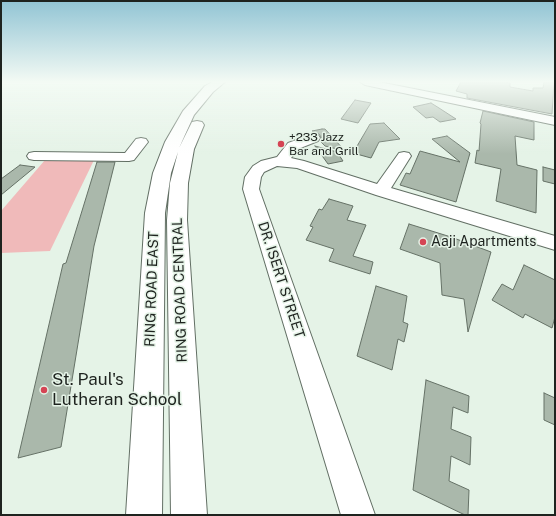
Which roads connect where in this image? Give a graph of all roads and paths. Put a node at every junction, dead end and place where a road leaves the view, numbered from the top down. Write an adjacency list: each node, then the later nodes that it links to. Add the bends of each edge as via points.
1 (195, 106): 13 (main road, RING ROAD EAST, via 173,142 162,173 155,213)
2 (208, 106): 12 (main road, RING ROAD CENTRAL, via 186,149 179,183)
3 (482, 106): 4 (street)
4 (555, 121)
5 (313, 138): 9 (street, via 293,146)
6 (141, 142): 7 (street, via 129,157)
7 (34, 156)
8 (404, 156): 10 (street)
9 (281, 161): 10 (street, DR. ISERT STREET, via 299,164); 16 (street, DR. ISERT STREET, via 266,164 258,169 253,177 251,189)
10 (382, 191): 11 (street, DR. ISERT STREET)
11 (555, 243)
12 (187, 480): 14 (main road, RING ROAD CENTRAL); 15 (main road)
13 (144, 515)
14 (189, 515)
15 (200, 515)
16 (358, 515)

